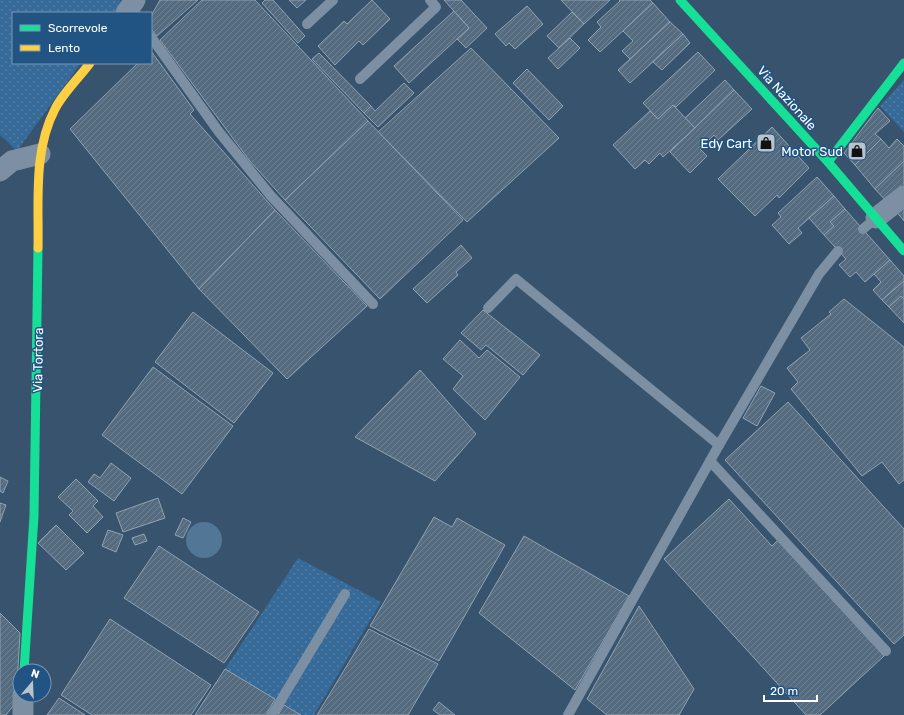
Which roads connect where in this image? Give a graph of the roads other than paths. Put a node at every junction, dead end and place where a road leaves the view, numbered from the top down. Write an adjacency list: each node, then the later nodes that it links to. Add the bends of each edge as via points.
1 (333, 0): 4 (lane)
2 (430, 0): 8 (lane, via 436,7)
3 (680, 0): 10 (street, Via Nazionale)
4 (307, 24)
5 (152, 38): 16 (lane, via 218,132 271,196)
6 (904, 63): 10 (street)
7 (89, 64): 9 (street, Via Tortora, via 55,108)
8 (360, 79)
9 (40, 154): 11 (street, via 12,161); 22 (street, Via Tortora, via 34,516)
10 (828, 162): 13 (street, Via Nazionale)
11 (0, 172)
12 (904, 196): 13 (street)
13 (870, 223): 15 (street, Via Nazionale)
14 (838, 251): 18 (lane, via 819,274)
15 (904, 251)
16 (373, 304)
17 (488, 308): 18 (lane, via 516,279)
18 (719, 445): 19 (lane)
19 (710, 461): 21 (lane); 26 (lane)
20 (345, 594): 25 (lane)
21 (886, 651)
22 (25, 663)
23 (23, 703): 24 (street)
24 (23, 715)
25 (272, 715)
26 (568, 715)

